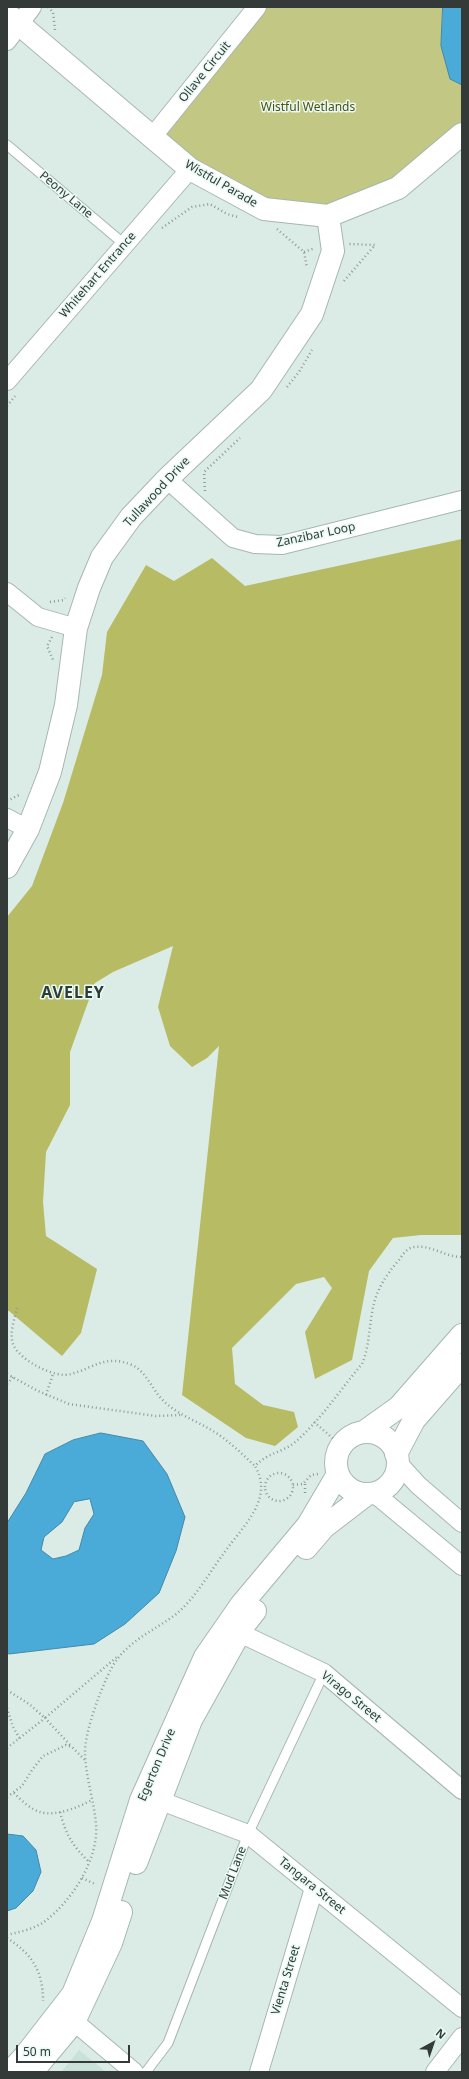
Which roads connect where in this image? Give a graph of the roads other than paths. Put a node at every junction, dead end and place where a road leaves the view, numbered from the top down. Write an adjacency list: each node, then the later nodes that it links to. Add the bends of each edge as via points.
1 (257, 7): 4 (street, Ollave Circuit)
2 (16, 21): 4 (street, Wistful Parade)
3 (462, 134): 7 (street, Wistful Parade, via 398,188)
4 (153, 136): 6 (street, Wistful Parade)
5 (7, 146): 8 (lane, Peony Lane)
6 (190, 169): 7 (street, Wistful Parade, via 264,209); 8 (street, Whitehart Entrance)
7 (328, 216): 10 (street, Tullawood Drive, via 333,251 312,314 261,390)
8 (124, 244): 9 (street, Whitehart Entrance)
9 (12, 387)
10 (167, 479): 11 (street, Zanzibar Loop, via 233,538 255,544 282,545); 13 (street, Tullawood Drive, via 132,517 102,557)
11 (462, 500)
12 (7, 592): 13 (street, via 38,618)
13 (76, 628): 15 (street, Tullawood Drive, via 66,705 50,772)
14 (7, 818): 15 (street)
15 (28, 828): 16 (street, Tullawood Drive)
16 (7, 867)
17 (462, 1335): 19 (street, via 399,1407)
18 (462, 1365): 20 (street, via 414,1420)
19 (364, 1432): 20 (street, via 384,1437 392,1445); 21 (street, via 347,1439 341,1446)
20 (397, 1459): 22 (street, via 397,1472 388,1486); 23 (street, via 418,1485)
21 (330, 1474): 22 (street, via 350,1488); 25 (street, Egerton Drive, via 308,1525 241,1605)
22 (370, 1494): 24 (street); 25 (street, Egerton Drive, via 324,1527)
23 (462, 1523)
24 (462, 1566)
25 (233, 1630): 26 (street, Virago Street); 28 (street, Egerton Drive, via 205,1657)
26 (324, 1673): 27 (street, Virago Street); 29 (lane, Mud Lane)
27 (462, 1790)
28 (151, 1797): 29 (street, Tangara Street); 32 (street, Egerton Drive, via 142,1846 111,1943)
29 (248, 1834): 30 (street, Tangara Street); 37 (lane, Mud Lane, via 168,2043)
30 (314, 1888): 31 (street, Tangara Street); 38 (street, Vienta Street)
31 (462, 2008)
32 (60, 2012): 34 (street, Egerton Drive); 35 (street, Egerton Drive); 36 (street)
33 (462, 2037): 39 (street)
34 (10, 2072)
35 (32, 2072)
36 (134, 2072)
37 (146, 2072)
38 (259, 2072)
39 (435, 2072)

